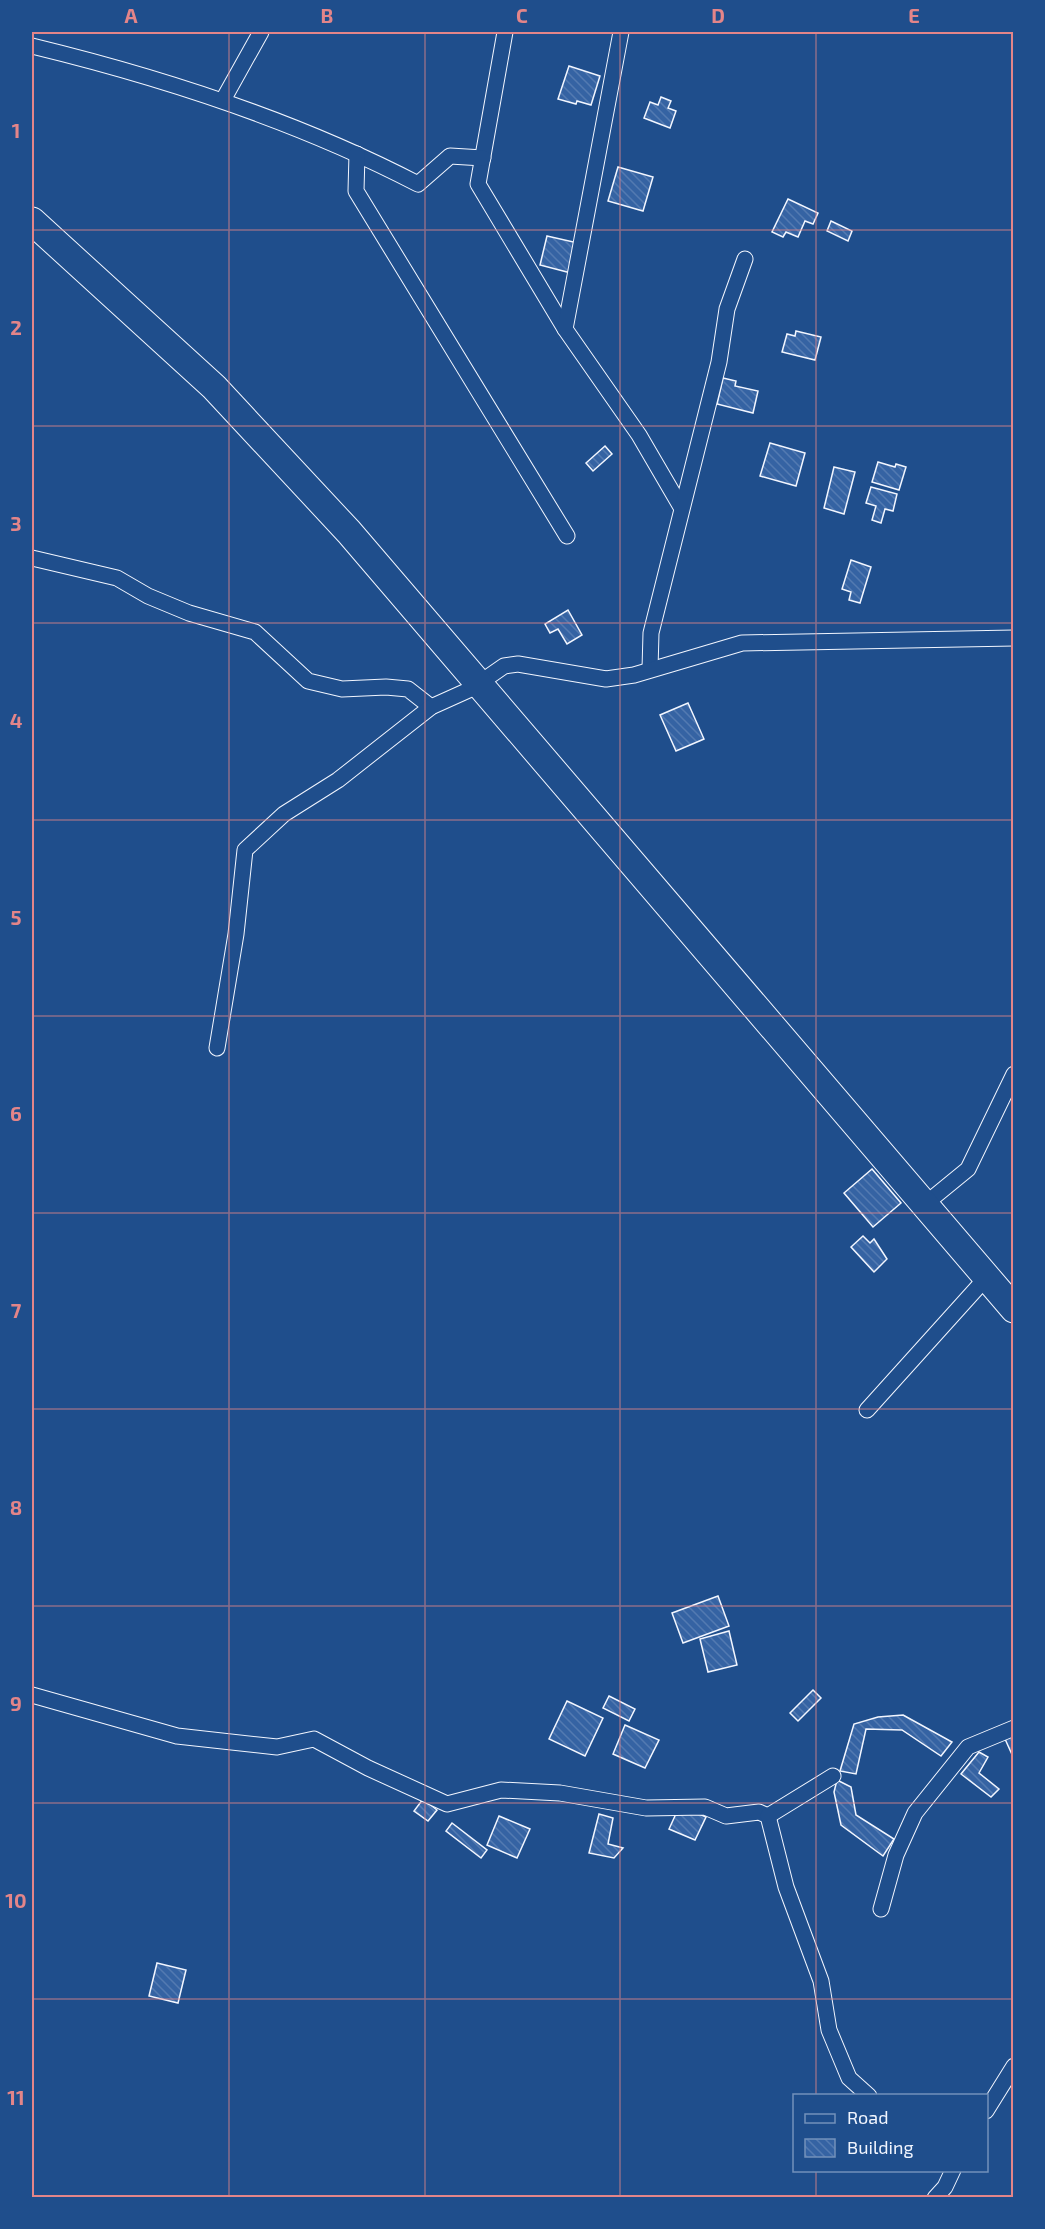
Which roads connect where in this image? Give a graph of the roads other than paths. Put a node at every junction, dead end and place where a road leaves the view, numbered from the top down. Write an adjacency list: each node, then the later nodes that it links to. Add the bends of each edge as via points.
1 (261, 32): 5 (street)
2 (505, 32): 7 (street)
3 (621, 32): 10 (street)
4 (32, 46): 5 (street)
5 (223, 100): 6 (street)
6 (357, 154): 7 (street, via 418,184 450,156); 12 (street, via 356,191)
7 (483, 158): 10 (street, via 478,184)
8 (32, 222): 16 (highway, via 214,387 349,532)
9 (744, 259): 11 (street, via 728,309 719,362)
10 (565, 329): 11 (street, via 639,435)
11 (681, 507): 15 (street, via 651,633)
12 (567, 536)
13 (32, 558): 17 (street, via 117,578 189,613 255,632 308,681 342,689 408,689)
14 (1014, 638): 15 (street, via 742,643)
15 (650, 669): 16 (street, via 606,679 518,664 493,671)
16 (475, 686): 17 (street); 20 (highway)
17 (431, 707): 18 (street, via 338,780 284,814 245,850)
18 (217, 1048)
19 (1014, 1074): 20 (street, via 968,1169)
20 (924, 1205): 21 (highway)
21 (986, 1278): 22 (highway); 23 (street)
22 (1014, 1309)
23 (867, 1410)
24 (32, 1695): 27 (street, via 177,1736 277,1747 314,1739 447,1804 501,1790 560,1793 646,1808 705,1807 726,1816 759,1812)
25 (1014, 1728): 28 (street, via 968,1747 915,1813 896,1855)
26 (833, 1776): 27 (street)
27 (768, 1816): 30 (street, via 786,1887 821,1981 829,2030 849,2078)
28 (881, 1909)
29 (1014, 2066): 31 (street)
30 (867, 2094)
31 (988, 2109)
32 (951, 2172): 33 (street)
33 (935, 2198)

